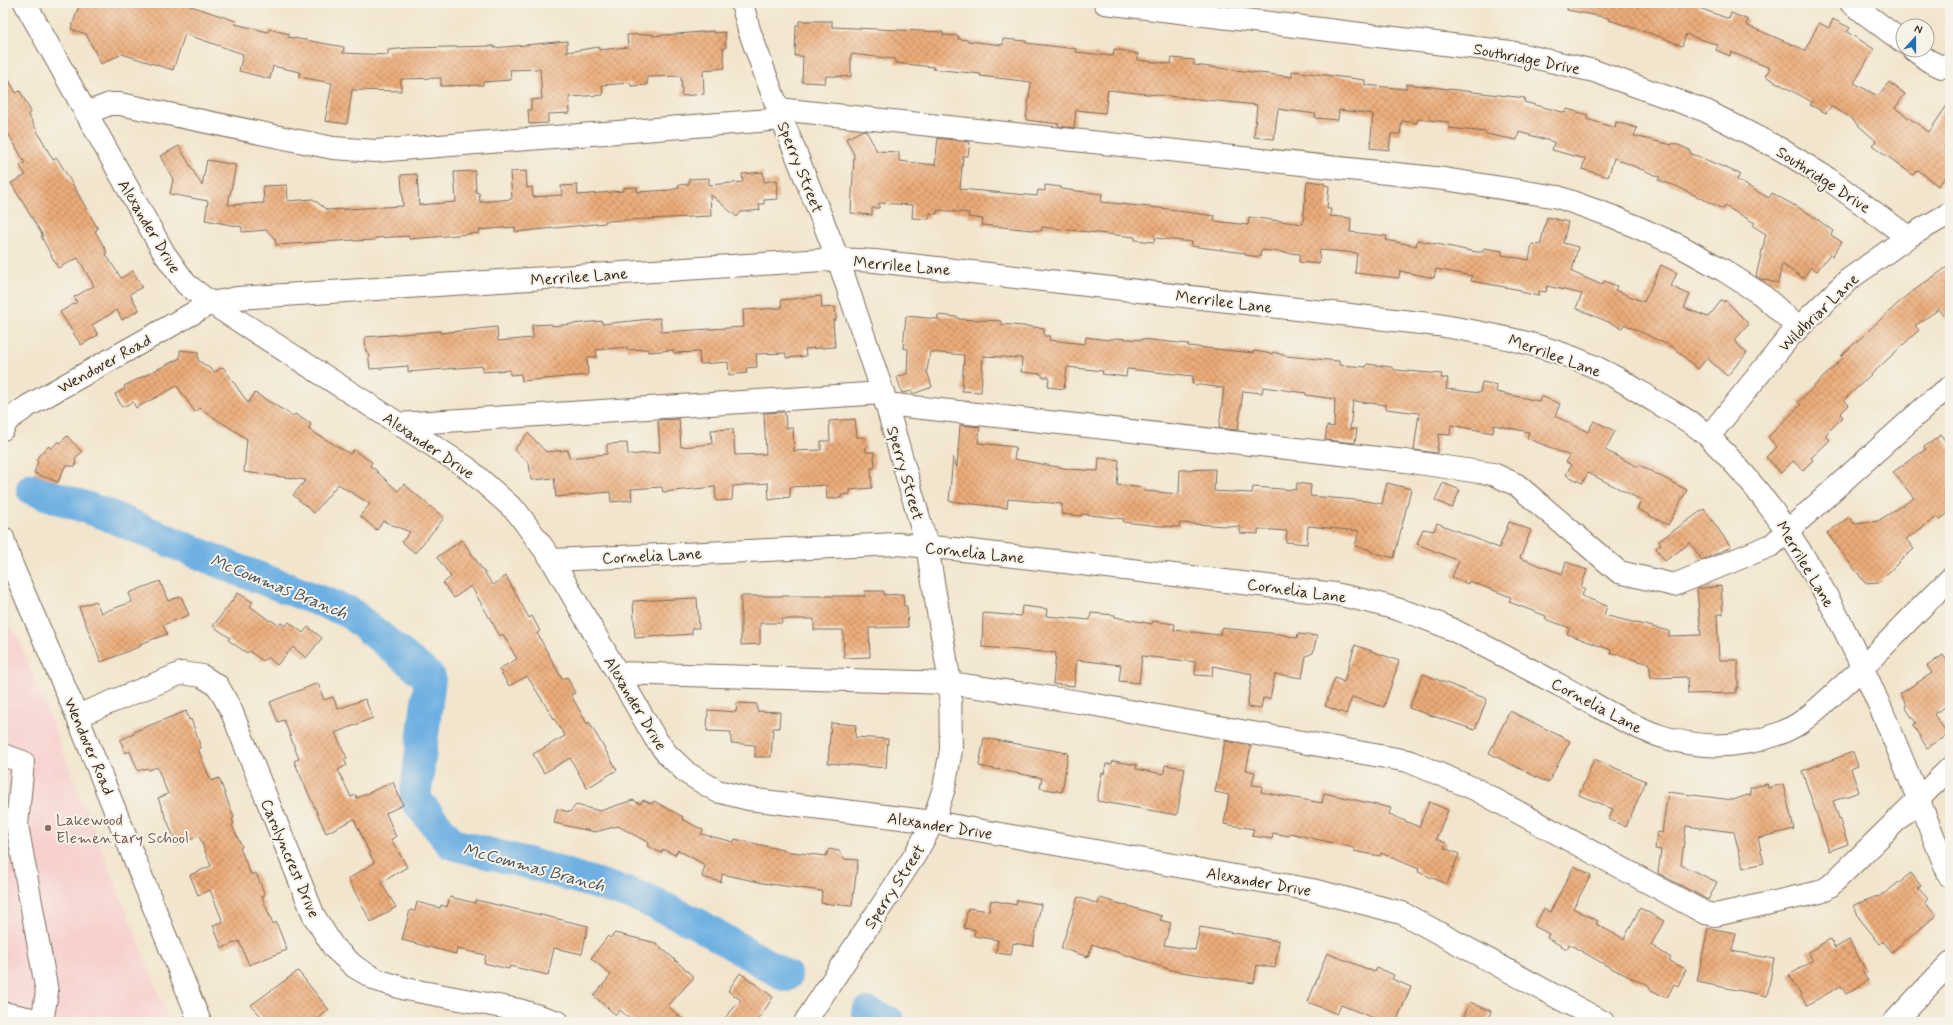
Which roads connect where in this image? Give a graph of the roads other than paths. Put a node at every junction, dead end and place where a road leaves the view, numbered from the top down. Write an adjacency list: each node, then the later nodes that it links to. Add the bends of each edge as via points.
1 (25, 3): 8 (street, Alexander Drive)
2 (742, 3): 9 (street, Sperry Street, via 749,30)
3 (1105, 3): 11 (street, Southridge Drive, via 1510,52 1594,71 1706,111 1780,149 1827,178)
4 (1851, 3): 5 (street)
5 (1895, 36)
6 (1925, 58): 7 (street)
7 (1947, 70)
8 (86, 113): 9 (street, via 110,104 120,104 333,148 375,151); 13 (street, Alexander Drive, via 164,253 186,284)
9 (780, 114): 12 (street, Sperry Street); 14 (street, via 1436,178 1558,197 1614,217 1680,246 1762,295)
10 (1950, 213): 11 (street, Wildbriar Lane)
11 (1908, 237): 14 (street, Wildbriar Lane, via 1848,280)
12 (838, 259): 13 (street, Merrilee Lane, via 237,298); 16 (street, Sperry Street); 19 (street, Merrilee Lane, via 876,261 1438,325 1500,335 1555,351 1610,375)
13 (211, 303): 17 (street, Wendover Road); 18 (street, Alexander Drive)
14 (1799, 328): 19 (street, Wildbriar Lane)
15 (1950, 387): 20 (street)
16 (885, 399): 18 (street); 20 (street, via 1405,461 1493,474 1517,485 1620,572 1674,586 1772,545); 22 (street, Sperry Street)
17 (5, 421)
18 (398, 424): 23 (street, Alexander Drive, via 466,467 517,512)
19 (1709, 436): 20 (street, Merrilee Lane, via 1760,493)
20 (1788, 531): 26 (street, Merrilee Lane, via 1825,592)
21 (3, 538): 24 (street, Wendover Road)
22 (927, 546): 23 (street, Cornelia Lane, via 897,544); 26 (street, Cornelia Lane, via 1327,593 1373,602 1409,612 1448,628 1655,735 1701,746 1727,746 1777,735 1798,724); 28 (street, Sperry Street)
23 (552, 560): 27 (street, Alexander Drive)
24 (7, 564): 29 (street, Wendover Road)
25 (1950, 579): 26 (street, Cornelia Lane)
26 (1862, 668): 32 (street, Merrilee Lane)
27 (618, 673): 28 (street); 33 (street, Alexander Drive, via 667,754 687,773 717,791 749,799)
28 (950, 684): 32 (street, via 1087,704 1408,761 1475,789 1704,913 1715,915 1820,892 1830,886); 33 (street, Sperry Street, via 951,750 944,788)
29 (77, 716): 37 (street, Carolyncrest Drive, via 182,673 202,676 218,686 231,710 314,916 334,948 355,967 377,980); 39 (street, Wendover Road)
30 (3, 755): 38 (street, via 23,762 17,825 47,992)
31 (1950, 768): 32 (street)
32 (1918, 800): 34 (street, Merrilee Lane)
33 (933, 822): 41 (street, Sperry Street, via 915,855); 42 (street, Alexander Drive, via 1312,890 1402,913)
34 (1950, 877)
35 (1950, 963): 43 (street)
36 (3, 1013): 38 (street)
37 (518, 1016): 40 (street, Carolyncrest Drive)
38 (42, 1021)
39 (200, 1022)
40 (558, 1022)
41 (805, 1022)
42 (1603, 1022)
43 (1894, 1022)

